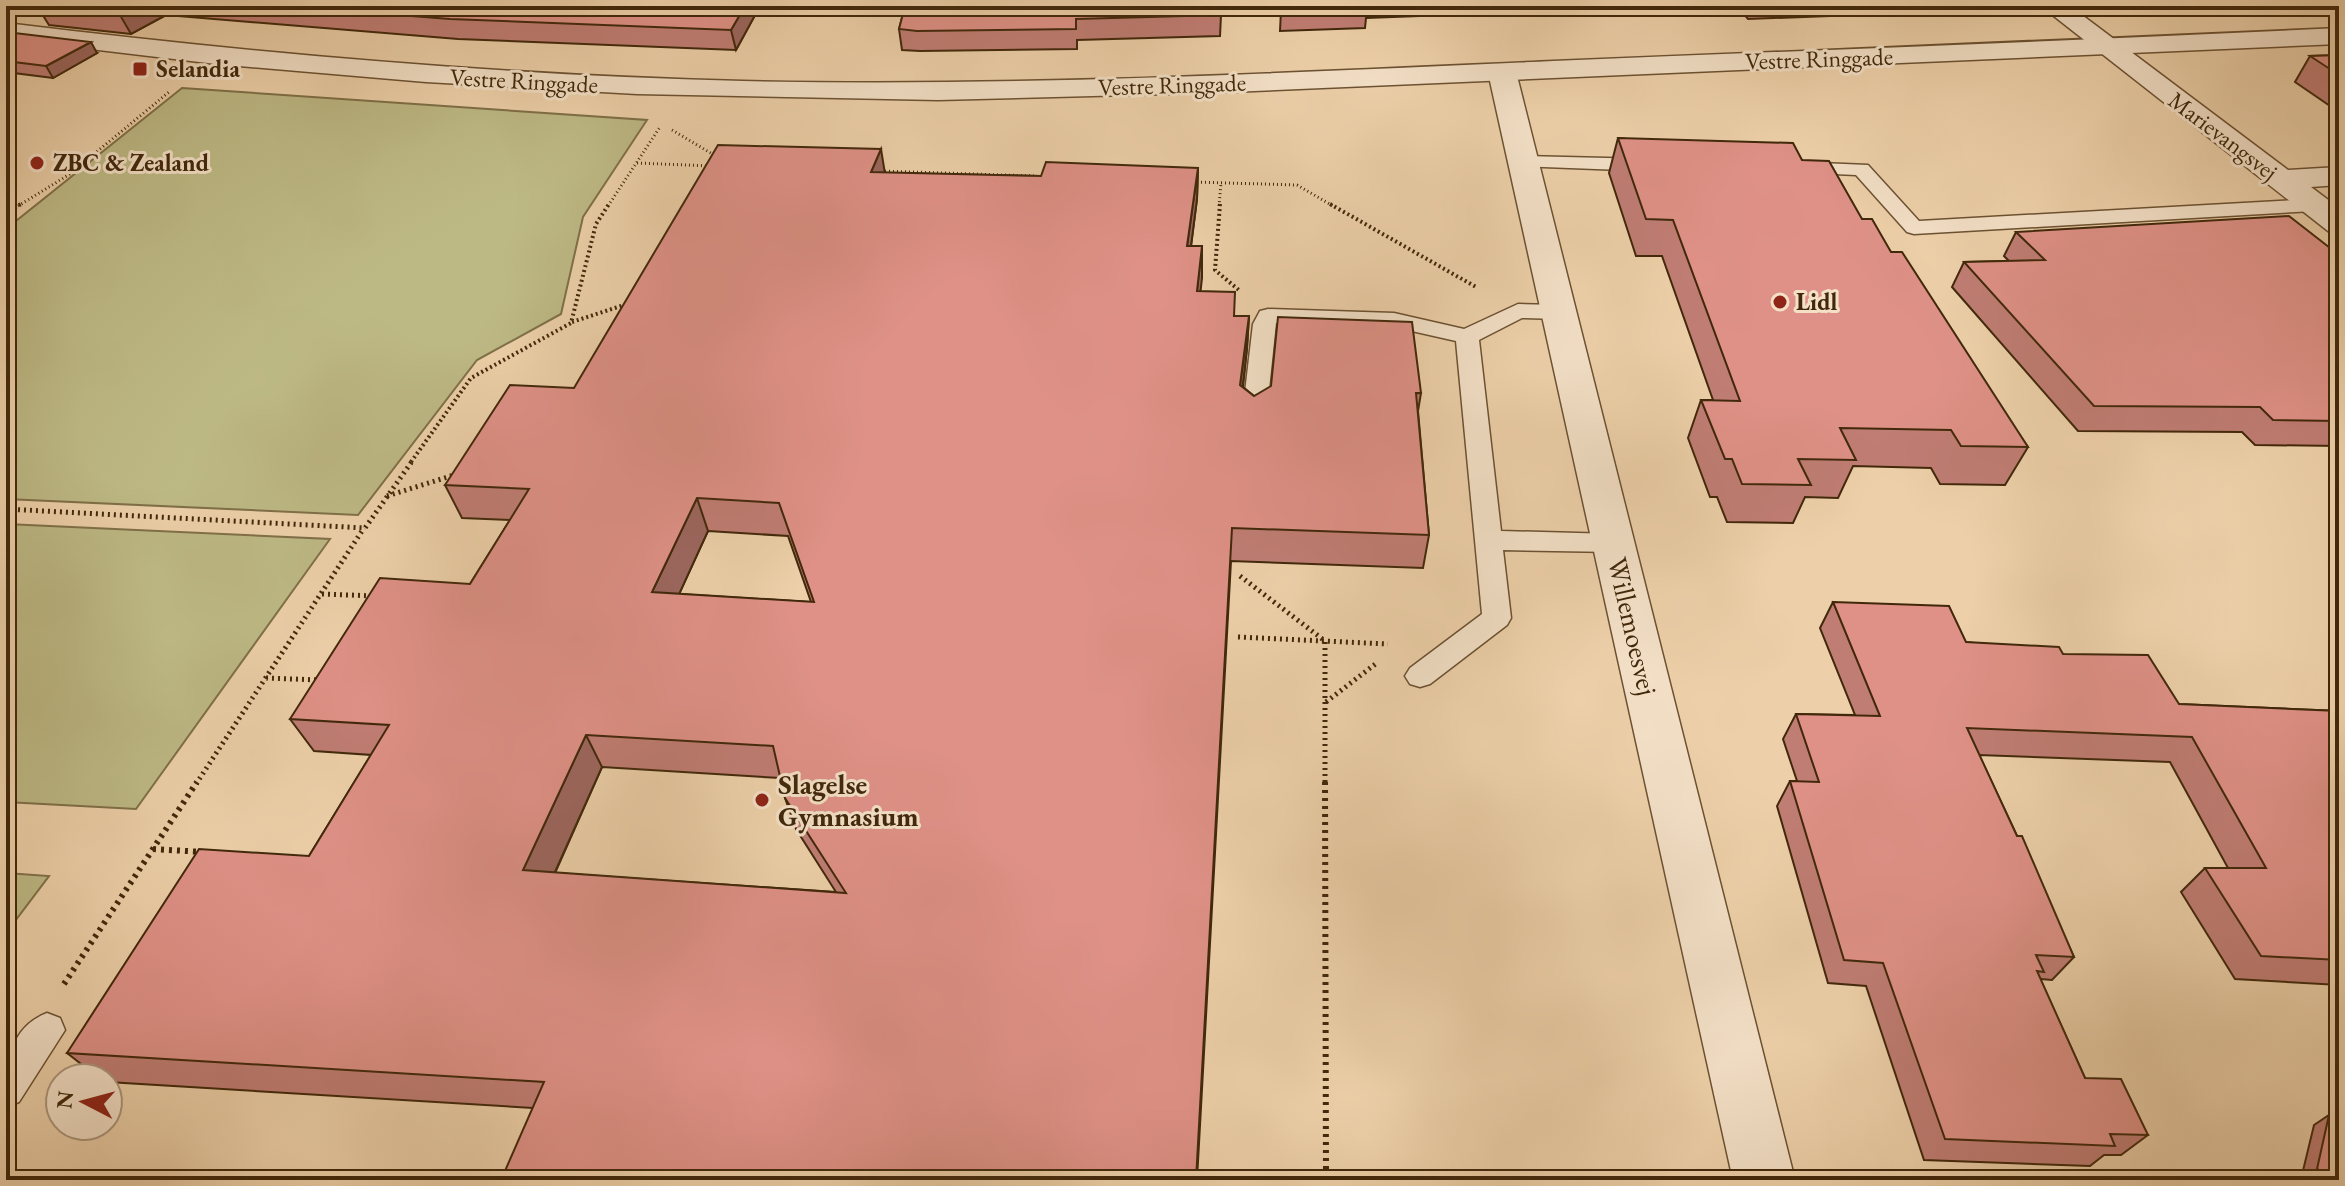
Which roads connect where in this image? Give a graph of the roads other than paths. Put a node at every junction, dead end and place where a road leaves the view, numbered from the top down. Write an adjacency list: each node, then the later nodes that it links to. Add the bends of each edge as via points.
1 (2054, 6): 4 (street, Marievangsvej)
2 (6, 31): 5 (street, Vestre Ringgade, via 210,58 399,75 684,89 1078,89)
3 (2339, 36): 4 (street, Vestre Ringgade)
4 (2107, 47): 5 (street, Vestre Ringgade); 10 (street, Marievangsvej)
5 (1502, 72): 6 (street, Willemoesvej)
6 (1523, 162): 7 (lane); 13 (street, Willemoesvej)
7 (1665, 165)
8 (1770, 167): 11 (lane, via 1861,169 1914,228)
9 (2339, 176): 10 (street)
10 (2281, 180): 11 (street, Marievangsvej)
11 (2314, 205): 12 (street, Marievangsvej)
12 (2339, 224)
13 (1539, 312): 14 (lane); 17 (street, Willemoesvej)
14 (1467, 337): 15 (lane, via 1394,320 1268,316); 16 (lane)
15 (1254, 418)
16 (1488, 540): 17 (lane); 18 (lane, via 1497,618)
17 (1614, 543): 21 (street, Willemoesvej)
18 (1420, 676)
19 (47, 1030): 20 (lane)
20 (6, 1089)
21 (1764, 1180)

